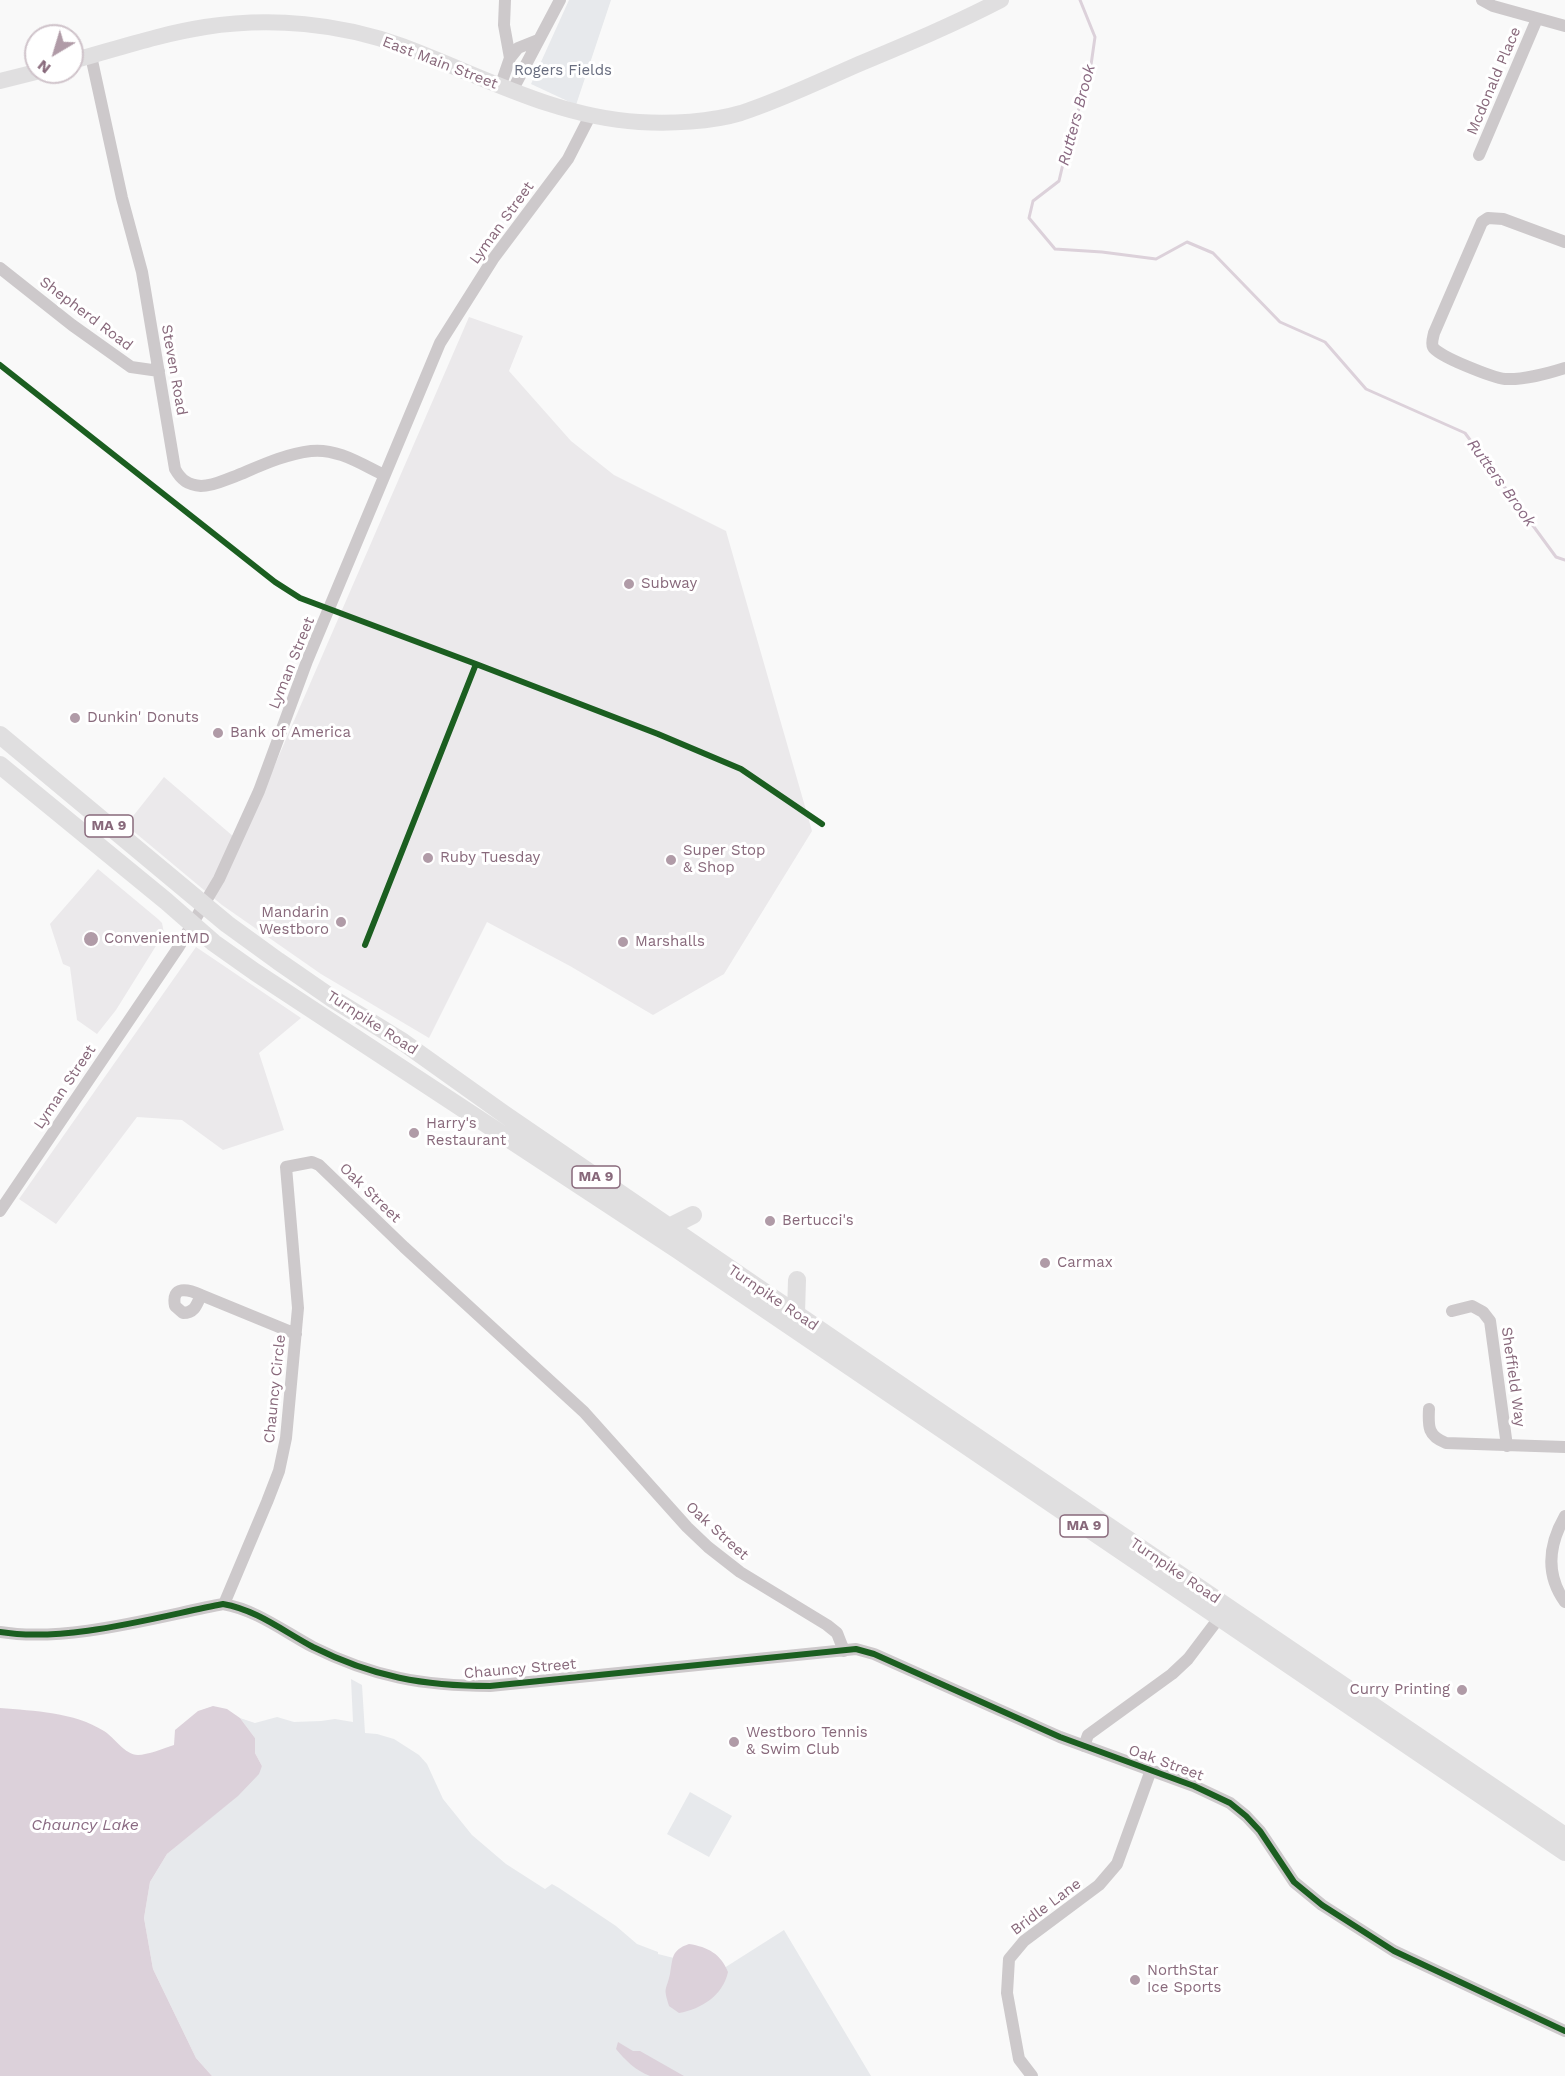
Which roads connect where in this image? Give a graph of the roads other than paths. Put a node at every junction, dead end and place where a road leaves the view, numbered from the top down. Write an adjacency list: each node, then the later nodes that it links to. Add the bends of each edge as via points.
1 (505, 0): 10 (street, via 504,25)
2 (560, 0): 7 (street)
3 (1001, 0): 14 (main road, East Main Street, via 738,114 698,121 640,122)
4 (1482, 0): 5 (street)
5 (1537, 19): 6 (street); 15 (street, Mcdonald Place)
6 (1565, 26)
7 (538, 40): 10 (street, via 518,48); 13 (street)
8 (92, 56): 9 (main road, East Main Street); 13 (main road, East Main Street, via 205,27 306,24 393,42); 19 (street, Steven Road, via 142,272)
9 (84, 58)
10 (510, 58): 13 (street)
11 (24, 76): 12 (main road)
12 (1, 84)
13 (506, 89): 14 (main road, East Main Street)
14 (590, 116): 20 (street, Lyman Street, via 568,159 493,259 440,343)
15 (1479, 155)
16 (1565, 242): 18 (street, via 1503,219 1488,218 1482,222 1432,342 1441,354 1498,378 1523,378)
17 (0, 268): 19 (street, Shepherd Road, via 131,367)
18 (1565, 368)
19 (159, 371): 20 (street, Steven Road, via 176,469 185,482 211,485 310,451 344,456)
20 (384, 476): 23 (street, Lyman Street, via 248,817)
21 (0, 735): 23 (highway, Turnpike Road / MA 9)
22 (0, 765): 24 (highway, Turnpike Road / MA 9)
23 (204, 904): 24 (street, Lyman Street); 28 (highway, Turnpike Road / MA 9, via 270,956 403,1042)
24 (193, 924): 26 (street, Lyman Street); 40 (highway, Turnpike Road / MA 9, via 314,1013 678,1250)
25 (286, 1167): 33 (street, Chauncy Circle, via 297,1290); 42 (street, Oak Street, via 312,1162 319,1165 584,1412 701,1540 740,1572 837,1633)
26 (0, 1211)
27 (693, 1215): 28 (highway)
28 (669, 1227): 32 (highway, Turnpike Road / MA 9)
29 (797, 1280): 32 (highway)
30 (201, 1294): 33 (street)
31 (1452, 1311): 35 (street, Sheffield Way, via 1472,1306 1490,1321)
32 (796, 1313): 45 (highway, Turnpike Road / MA 9)
33 (296, 1334): 39 (street, Chauncy Circle, via 279,1471)
34 (1429, 1409): 35 (street, via 1428,1428 1438,1440)
35 (1508, 1446): 36 (street)
36 (1565, 1447)
37 (1563, 1525): 38 (street, via 1551,1555 1555,1585)
38 (1565, 1602)
39 (224, 1604): 41 (street, Chauncy Street, via 62,1633); 42 (street, Chauncy Street, via 242,1607 350,1664 389,1676 449,1686 490,1686)
40 (1219, 1618): 43 (street, via 1188,1659 1088,1735); 46 (highway, Turnpike Road / MA 9)
41 (0, 1632)
42 (844, 1651): 43 (street, Oak Street, via 856,1649 874,1654)
43 (1084, 1746): 44 (street, Oak Street)
44 (1151, 1770): 47 (street, Oak Street, via 1230,1803 1260,1831 1294,1882 1309,1896 1377,1940); 48 (street, Bridle Lane, via 1112,1872 1100,1886 1024,1941 1009,1959 1007,1993 1011,2015 1020,2059)
45 (1565, 1836)
46 (1565, 1852)
47 (1565, 2031)
48 (1032, 2076)

